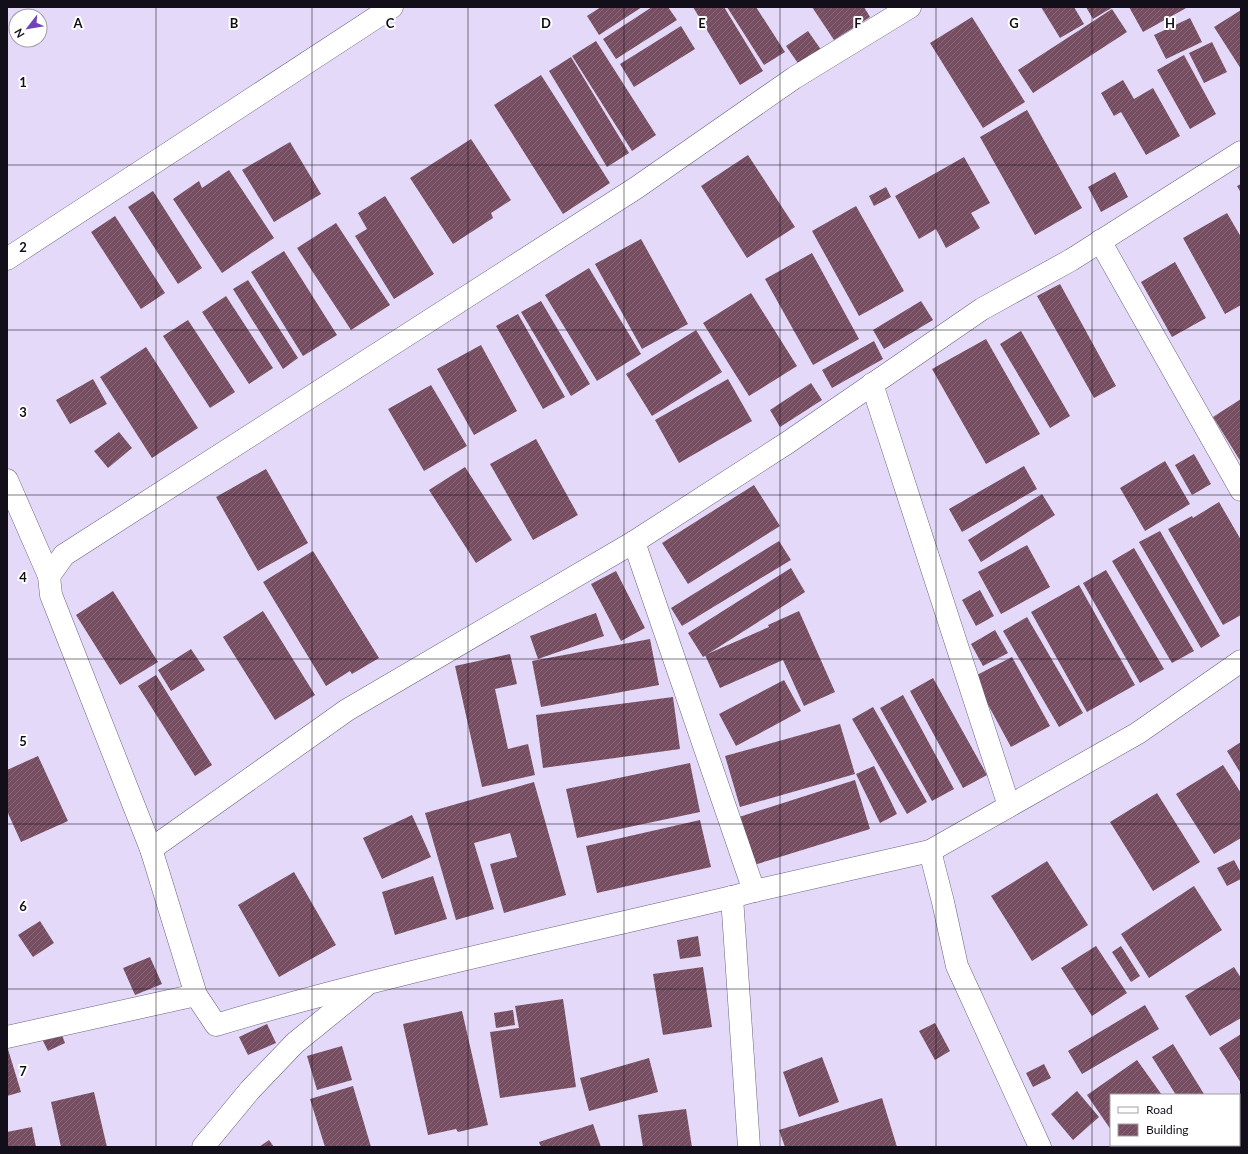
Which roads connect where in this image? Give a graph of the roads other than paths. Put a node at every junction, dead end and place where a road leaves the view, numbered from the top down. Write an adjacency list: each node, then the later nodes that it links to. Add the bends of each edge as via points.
1 (392, 7): 5 (street)
2 (910, 7): 10 (street, via 794,78 636,188 64,555)
3 (1241, 152): 4 (street)
4 (1100, 241): 6 (street, via 982,309); 8 (street)
5 (7, 259)
6 (872, 384): 9 (street, via 787,443); 12 (street)
7 (7, 480): 10 (street)
8 (1241, 490)
9 (634, 542): 13 (street, via 347,710); 15 (street)
10 (49, 576): 13 (street, via 51,595)
11 (1241, 661): 12 (street, via 1138,733)
12 (1009, 806): 14 (street)
13 (151, 849): 18 (street)
14 (930, 851): 15 (street); 22 (street, via 957,966)
15 (754, 891): 16 (street)
16 (732, 897): 17 (street); 21 (street)
17 (369, 983): 18 (street, via 216,1024); 20 (street, via 295,1043 250,1090)
18 (196, 995): 19 (street)
19 (7, 1037)
20 (203, 1147)
21 (749, 1147)
22 (1040, 1147)

